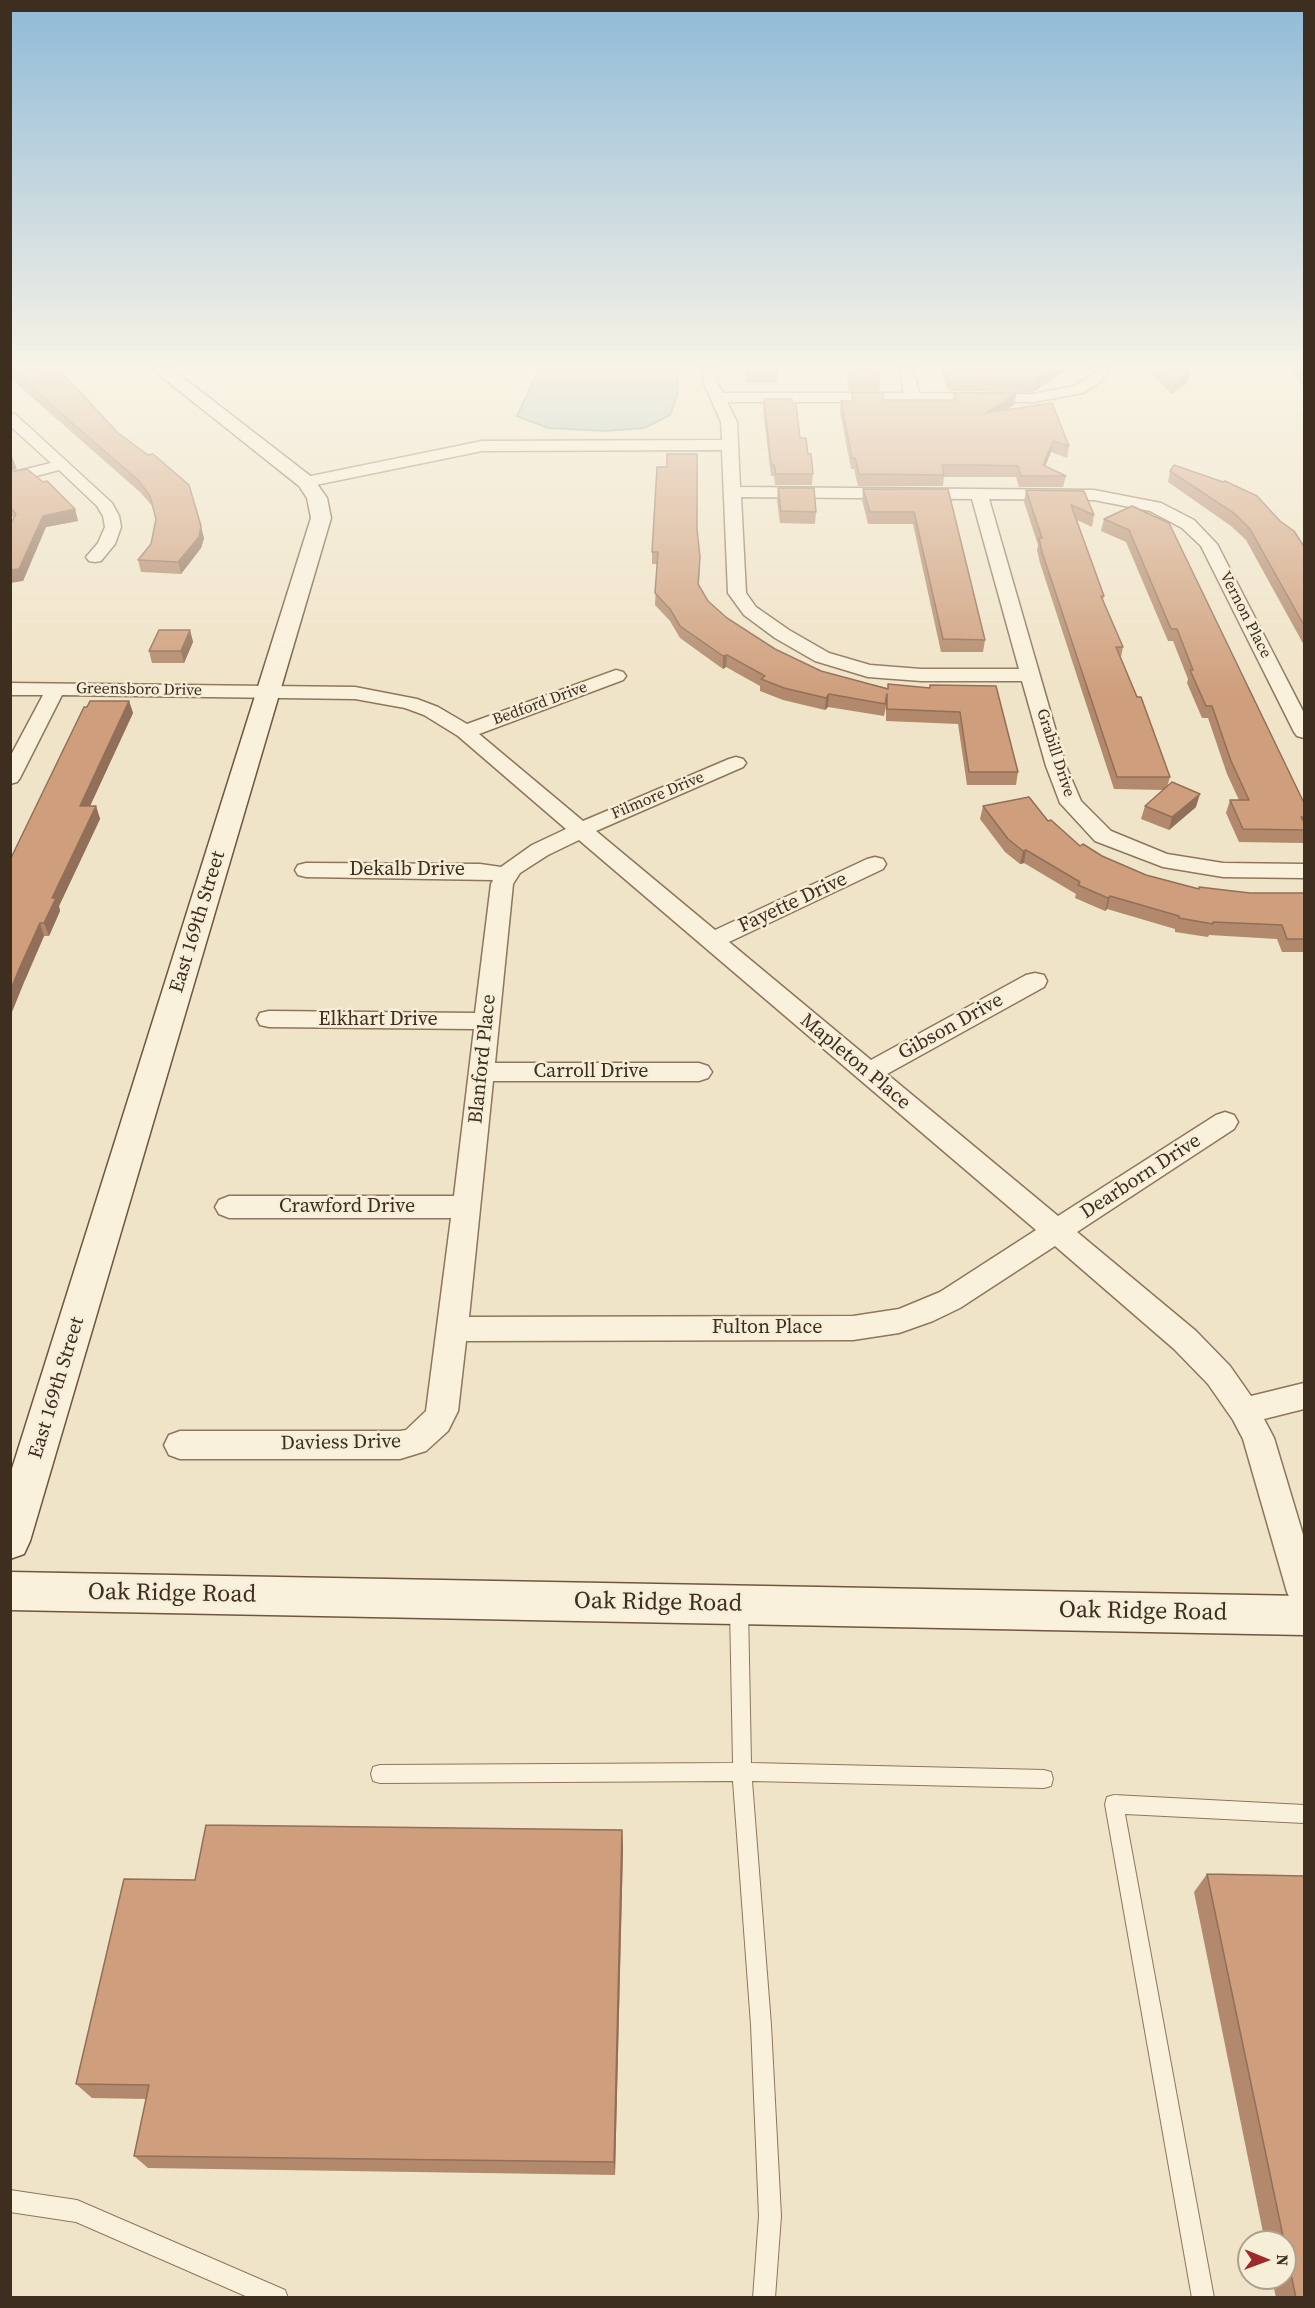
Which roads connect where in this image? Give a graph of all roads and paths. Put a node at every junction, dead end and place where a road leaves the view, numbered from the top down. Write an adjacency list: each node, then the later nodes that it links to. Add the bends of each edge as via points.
1 (74, 477): 8 (street, via 104,503 111,516 111,536)
2 (299, 477): 5 (street, East 169th Street)
3 (332, 477): 5 (street)
4 (731, 477): 6 (street)
5 (306, 482): 13 (street, East 169th Street, via 317,498 321,518)
6 (732, 492): 7 (street, Vernon Place); 9 (street, via 737,593 750,611 782,634 822,657 868,671)
7 (979, 494): 9 (street, Grabill Drive); 15 (street, Vernon Place, via 1094,495 1137,502 1188,524 1208,544)
8 (95, 557)
9 (1030, 675): 21 (street, Grabill Drive, via 1066,795 1103,836 1163,860 1198,867)
10 (616, 676): 14 (street, Bedford Drive)
11 (10, 689): 12 (street, Greensboro Drive)
12 (56, 689): 13 (street, Greensboro Drive); 17 (street)
13 (268, 691): 14 (street, Mapleton Place, via 379,696 431,711); 38 (street, East 169th Street)
14 (465, 732): 18 (street, Mapleton Place)
15 (1305, 732)
16 (736, 763): 18 (street, Filmore Drive)
17 (10, 778)
18 (580, 831): 22 (street, via 524,860); 23 (street, Mapleton Place)
19 (875, 864): 23 (street, Fayette Drive)
20 (306, 870): 22 (street, Dekalb Drive, via 480,871)
21 (1305, 871)
22 (507, 875): 26 (street, Blanford Place, via 502,884)
23 (711, 941): 29 (street, Mapleton Place)
24 (1035, 981): 29 (street, Gibson Drive)
25 (269, 1019): 26 (street, Elkhart Drive)
26 (487, 1021): 27 (street, Blanford Place)
27 (482, 1072): 28 (street, Carroll Drive); 32 (street, Blanford Place)
28 (699, 1072)
29 (868, 1073): 33 (street, Mapleton Place)
30 (1225, 1122): 33 (street, Dearborn Drive)
31 (228, 1207): 32 (street, Crawford Drive)
32 (466, 1207): 34 (street, Blanford Place)
33 (1056, 1231): 34 (street, Fulton Place, via 950,1300 923,1313 873,1327); 36 (street, Mapleton Place, via 1185,1340 1219,1375)
34 (453, 1329): 37 (street, Daviess Drive, via 442,1411 437,1422 415,1441)
35 (1305, 1396): 36 (street)
36 (1244, 1412): 40 (street, Mapleton Place, via 1258,1438)
37 (180, 1445)
38 (10, 1541)
39 (10, 1592): 41 (street, Oak Ridge Road)
40 (1305, 1592)
41 (739, 1605): 42 (street, Oak Ridge Road); 43 (lane)
42 (1305, 1616)
43 (742, 1772): 44 (lane); 45 (lane); 49 (lane, via 761,2025 770,2216)
44 (381, 1774)
45 (1044, 1779)
46 (1305, 1814): 50 (lane, via 1114,1804)
47 (10, 2201): 48 (lane, via 77,2211)
48 (277, 2298)
49 (764, 2298)
50 (1203, 2298)

